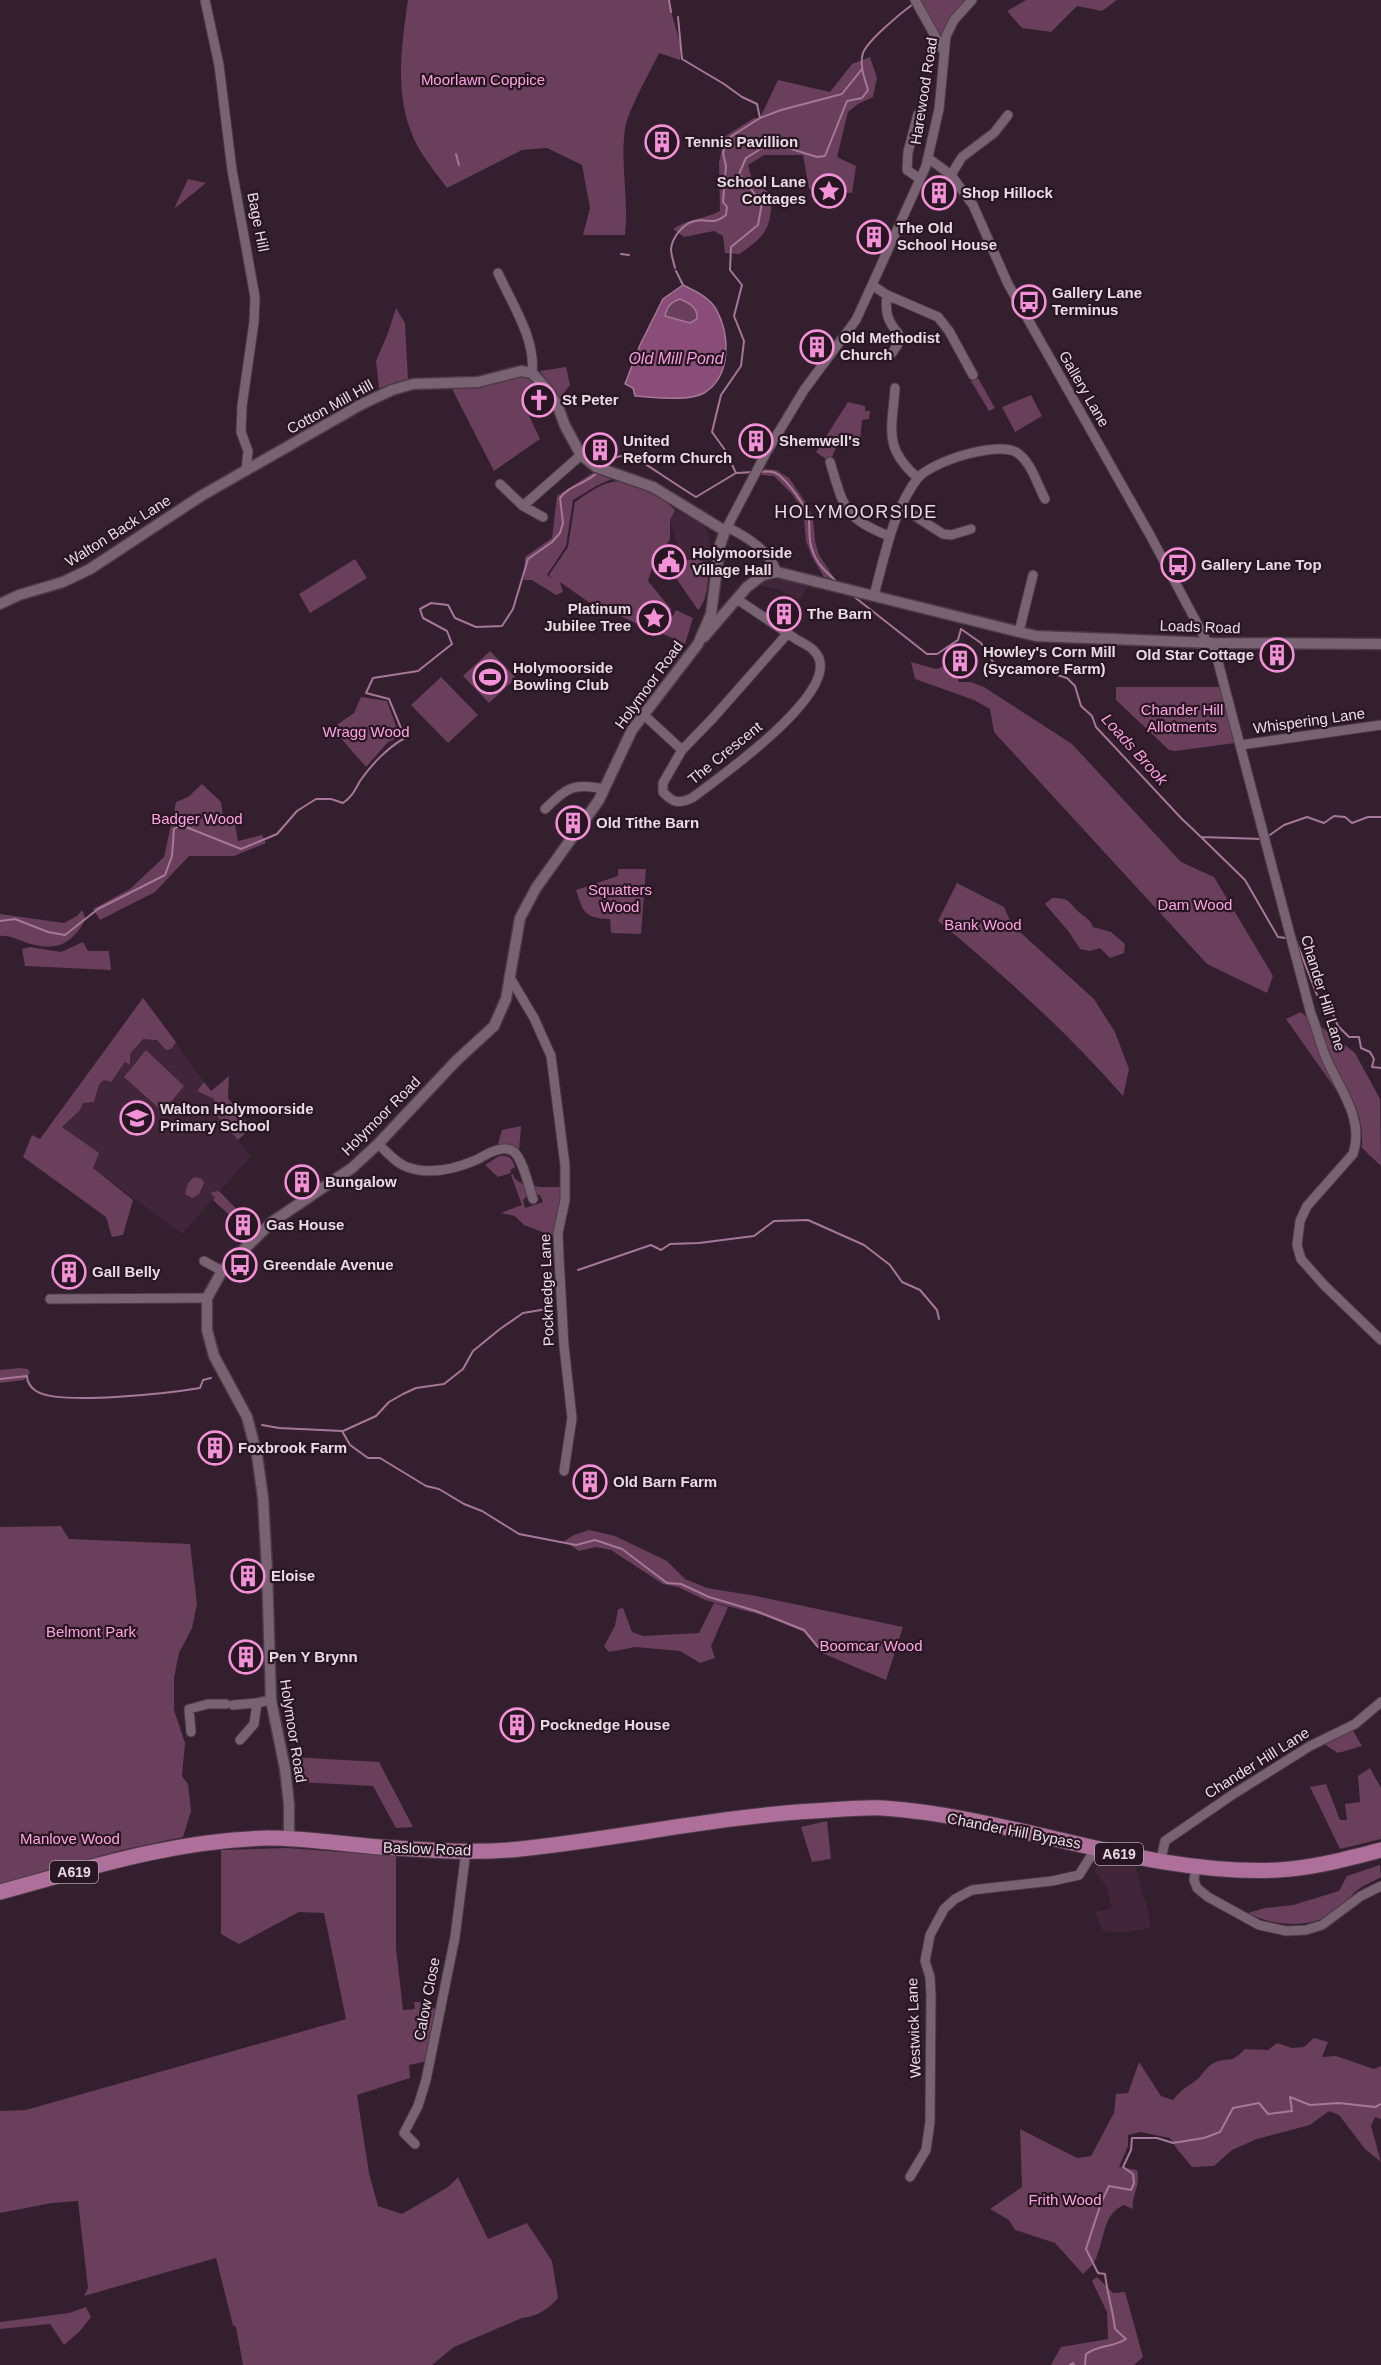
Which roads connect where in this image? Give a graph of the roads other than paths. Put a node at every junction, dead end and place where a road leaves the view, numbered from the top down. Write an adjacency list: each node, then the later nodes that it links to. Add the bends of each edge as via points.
1 (205, 0): 17 (street, Bage Hill, via 219,65 232,171 255,297 242,406 241,432)
2 (915, 0): 4 (street)
3 (972, 0): 4 (street, Harewood Road, via 954,20)
4 (944, 52): 7 (street, Harewood Road, via 939,109)
5 (918, 114): 9 (street, Harewood Road, via 908,152 908,170)
6 (1008, 115): 8 (street, via 994,133 962,157)
7 (928, 158): 8 (street, Gallery Lane); 9 (street, Harewood Road)
8 (951, 175): 38 (street, Gallery Lane, via 973,205 1008,284)
9 (920, 179): 11 (street, Harewood Road)
10 (498, 273): 14 (street, via 531,345)
11 (872, 285): 12 (street); 28 (street, Harewood Road, via 855,320 804,390 770,446)
12 (887, 295): 13 (street, via 887,318 898,333 894,350); 15 (street, via 938,317)
13 (906, 348)
14 (532, 373): 18 (street, via 557,404); 19 (street, Cotton Mill Hill, via 521,371 478,382 414,384 392,390)
15 (973, 375)
16 (895, 388): 22 (street, via 894,448 903,465)
17 (248, 451): 19 (street); 21 (street, Bage Hill)
18 (581, 455): 25 (street); 28 (street, via 596,467 653,487)
19 (271, 457): 21 (street, Cotton Mill Hill)
20 (830, 462): 30 (street, via 830,478 845,508 857,521)
21 (246, 471): 35 (street, Walton Back Lane, via 191,502 90,569)
22 (918, 478): 24 (street, via 929,468 986,449 1014,451 1026,461); 26 (street)
23 (500, 484): 25 (street)
24 (1045, 499)
25 (523, 506): 27 (street)
26 (901, 507): 29 (street, via 943,534); 30 (street)
27 (543, 517)
28 (726, 529): 31 (street, via 743,535 765,551); 39 (street, Holymoor Road, via 720,545 711,614)
29 (972, 531)
30 (889, 536): 33 (street)
31 (777, 572): 33 (street, Loads Road); 34 (street, via 763,575)
32 (1033, 575): 36 (street)
33 (874, 595): 36 (street, Loads Road)
34 (738, 600): 37 (street); 39 (street)
35 (0, 604)
36 (1019, 632): 38 (street, Loads Road, via 1036,636)
37 (788, 633): 44 (street, The Crescent); 44 (street, The Crescent, via 816,652 820,663 817,683 785,723 681,803 670,800 663,792 663,783)
38 (1210, 642): 40 (street, Loads Road); 43 (street, Chander Hill Lane)
39 (698, 644): 41 (street, Holymoor Road)
40 (1381, 644)
41 (644, 715): 44 (street); 45 (street, Holymoor Road, via 632,730)
42 (1381, 725): 43 (street, Whispering Lane)
43 (1241, 745): 54 (street, Chander Hill Lane, via 1325,1057 1351,1106 1356,1127 1353,1154 1307,1206 1300,1221 1297,1245 1301,1260)
44 (682, 750)
45 (604, 789): 46 (street, via 587,785 566,789); 47 (street, Holymoor Road, via 520,918)
46 (545, 809)
47 (508, 976): 48 (street, Holymoor Road, via 506,999 494,1026); 55 (street, Pocknedge Lane, via 534,1018 551,1056 564,1165 565,1200 558,1233 572,1418)
48 (378, 1144): 49 (street, via 405,1167 422,1170 457,1166 507,1148 521,1162); 51 (street, Holymoor Road, via 352,1168 272,1222)
49 (533, 1199)
50 (204, 1261): 51 (street)
51 (222, 1271): 52 (street, Holymoor Road)
52 (207, 1298): 53 (street); 56 (street, Holymoor Road, via 207,1330 214,1356 247,1417 257,1455 263,1498)
53 (50, 1299)
54 (1381, 1340)
55 (564, 1471)
56 (271, 1700): 58 (street); 62 (street, Holymoor Road, via 285,1769)
57 (1381, 1702): 66 (street, Chander Hill Lane, via 1354,1724 1310,1746 1165,1841)
58 (257, 1703): 59 (street, via 208,1704 189,1710); 60 (street, via 254,1724)
59 (191, 1732)
60 (240, 1740)
61 (859, 1808): 63 (highway, Chander Hill Bypass / A619, via 927,1814); 64 (highway, Baslow Road / A619, via 725,1819 518,1849)
62 (289, 1839): 64 (highway, Baslow Road / A619); 69 (highway, Baslow Road / A619, via 188,1844)
63 (1096, 1848): 66 (highway, Chander Hill Bypass / A619); 71 (street, Westwick Lane, via 1079,1875 972,1890 944,1910 930,1935 925,1961 931,1995 930,2122 926,2150)
64 (466, 1851): 70 (street, Calow Close, via 455,1937 426,2080 404,2133)
65 (1381, 1851): 67 (highway, Chander Hill Bypass / A619, via 1317,1867 1228,1870)
66 (1161, 1860): 67 (highway, Chander Hill Bypass / A619)
67 (1196, 1865): 68 (street, via 1194,1880 1208,1897 1252,1922 1286,1931 1322,1925)
68 (1381, 1886)
69 (0, 1892)
70 (416, 2144)
71 (910, 2176)

